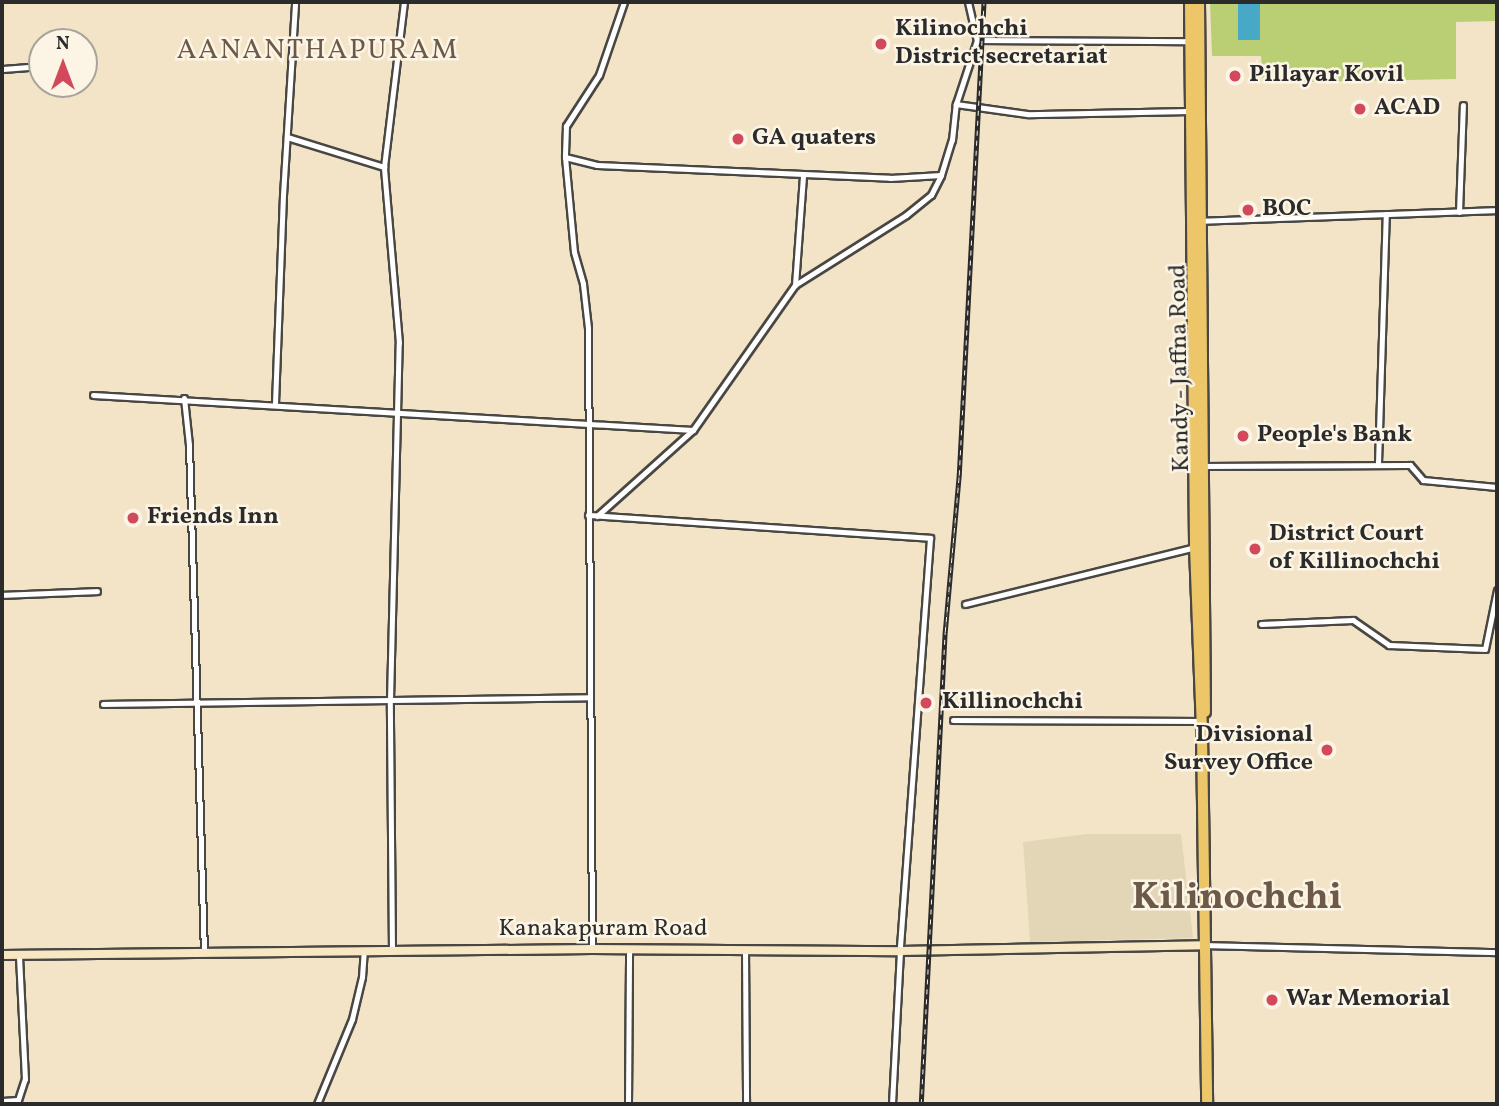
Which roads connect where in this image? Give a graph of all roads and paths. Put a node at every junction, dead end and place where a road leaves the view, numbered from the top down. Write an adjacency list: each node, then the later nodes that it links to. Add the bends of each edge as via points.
1 (295, 2): 14 (street)
2 (404, 2): 16 (street)
3 (624, 2): 15 (street, via 600,75 566,127)
4 (968, 2): 7 (street)
5 (1190, 2): 8 (highway, Kandy - Jaffna Road)
6 (1199, 2): 8 (highway, Kandy - Jaffna Road)
7 (977, 40): 8 (street); 11 (street)
8 (1195, 41): 13 (highway, Kandy - Jaffna Road); 22 (highway, Kandy - Jaffna Road)
9 (28, 67): 10 (street)
10 (2, 69)
11 (956, 104): 13 (street, via 1027,114); 18 (street)
12 (1463, 105): 20 (street)
13 (1191, 111): 22 (highway, Kandy - Jaffna Road)
14 (286, 137): 16 (street); 26 (street)
15 (565, 157): 17 (street, via 597,165); 28 (street, via 588,328)
16 (384, 167): 27 (street, via 399,343)
17 (803, 174): 18 (street); 23 (street)
18 (941, 175): 23 (street, via 931,195 906,215)
19 (1497, 210): 20 (street)
20 (1459, 212): 21 (street)
21 (1386, 214): 22 (street); 30 (street)
22 (1196, 221): 31 (highway, Kandy - Jaffna Road)
23 (795, 285): 29 (street)
24 (93, 395): 25 (street)
25 (184, 398): 26 (street); 44 (street)
26 (275, 403): 27 (street)
27 (398, 410): 28 (street); 42 (street)
28 (587, 425): 29 (street); 33 (street)
29 (694, 430): 34 (street)
30 (1378, 463): 31 (street); 32 (street, via 1410,465 1423,480)
31 (1199, 466): 35 (highway, Kandy - Jaffna Road); 46 (highway, Kandy - Jaffna Road)
32 (1497, 487)
33 (588, 515): 34 (street); 41 (street)
34 (597, 516): 53 (street, via 930,538)
35 (1195, 547): 39 (street); 46 (highway, Kandy - Jaffna Road)
36 (1497, 590): 40 (street, via 1485,649 1389,645 1353,620)
37 (97, 591): 38 (street)
38 (2, 595)
39 (965, 604)
40 (1261, 624)
41 (590, 697): 42 (street); 48 (street)
42 (390, 701): 44 (street); 52 (street)
43 (103, 704): 44 (street)
44 (197, 704): 55 (street)
45 (954, 720): 46 (street)
46 (1202, 721): 47 (highway, Kandy - Jaffna Road)
47 (1204, 945): 53 (street, Kanakapuram Road); 54 (street); 63 (highway, Kandy - Jaffna Road)
48 (592, 949): 49 (street, Kanakapuram Road); 52 (street, Kanakapuram Road)
49 (629, 949): 50 (street, Kanakapuram Road); 60 (street)
50 (745, 950): 53 (street, Kanakapuram Road); 61 (street)
51 (364, 951): 52 (street, Kanakapuram Road); 55 (street, Kanakapuram Road); 59 (street, via 352,1019)
52 (392, 951)
53 (900, 951): 62 (street)
54 (1497, 952)
55 (204, 953): 57 (street, Kanakapuram Road)
56 (2, 955): 57 (street, Kanakapuram Road)
57 (19, 955): 58 (street, via 24,1079 18,1100)
58 (2, 1101)
59 (317, 1104)
60 (628, 1104)
61 (746, 1104)
62 (892, 1104)
63 (1208, 1104)

